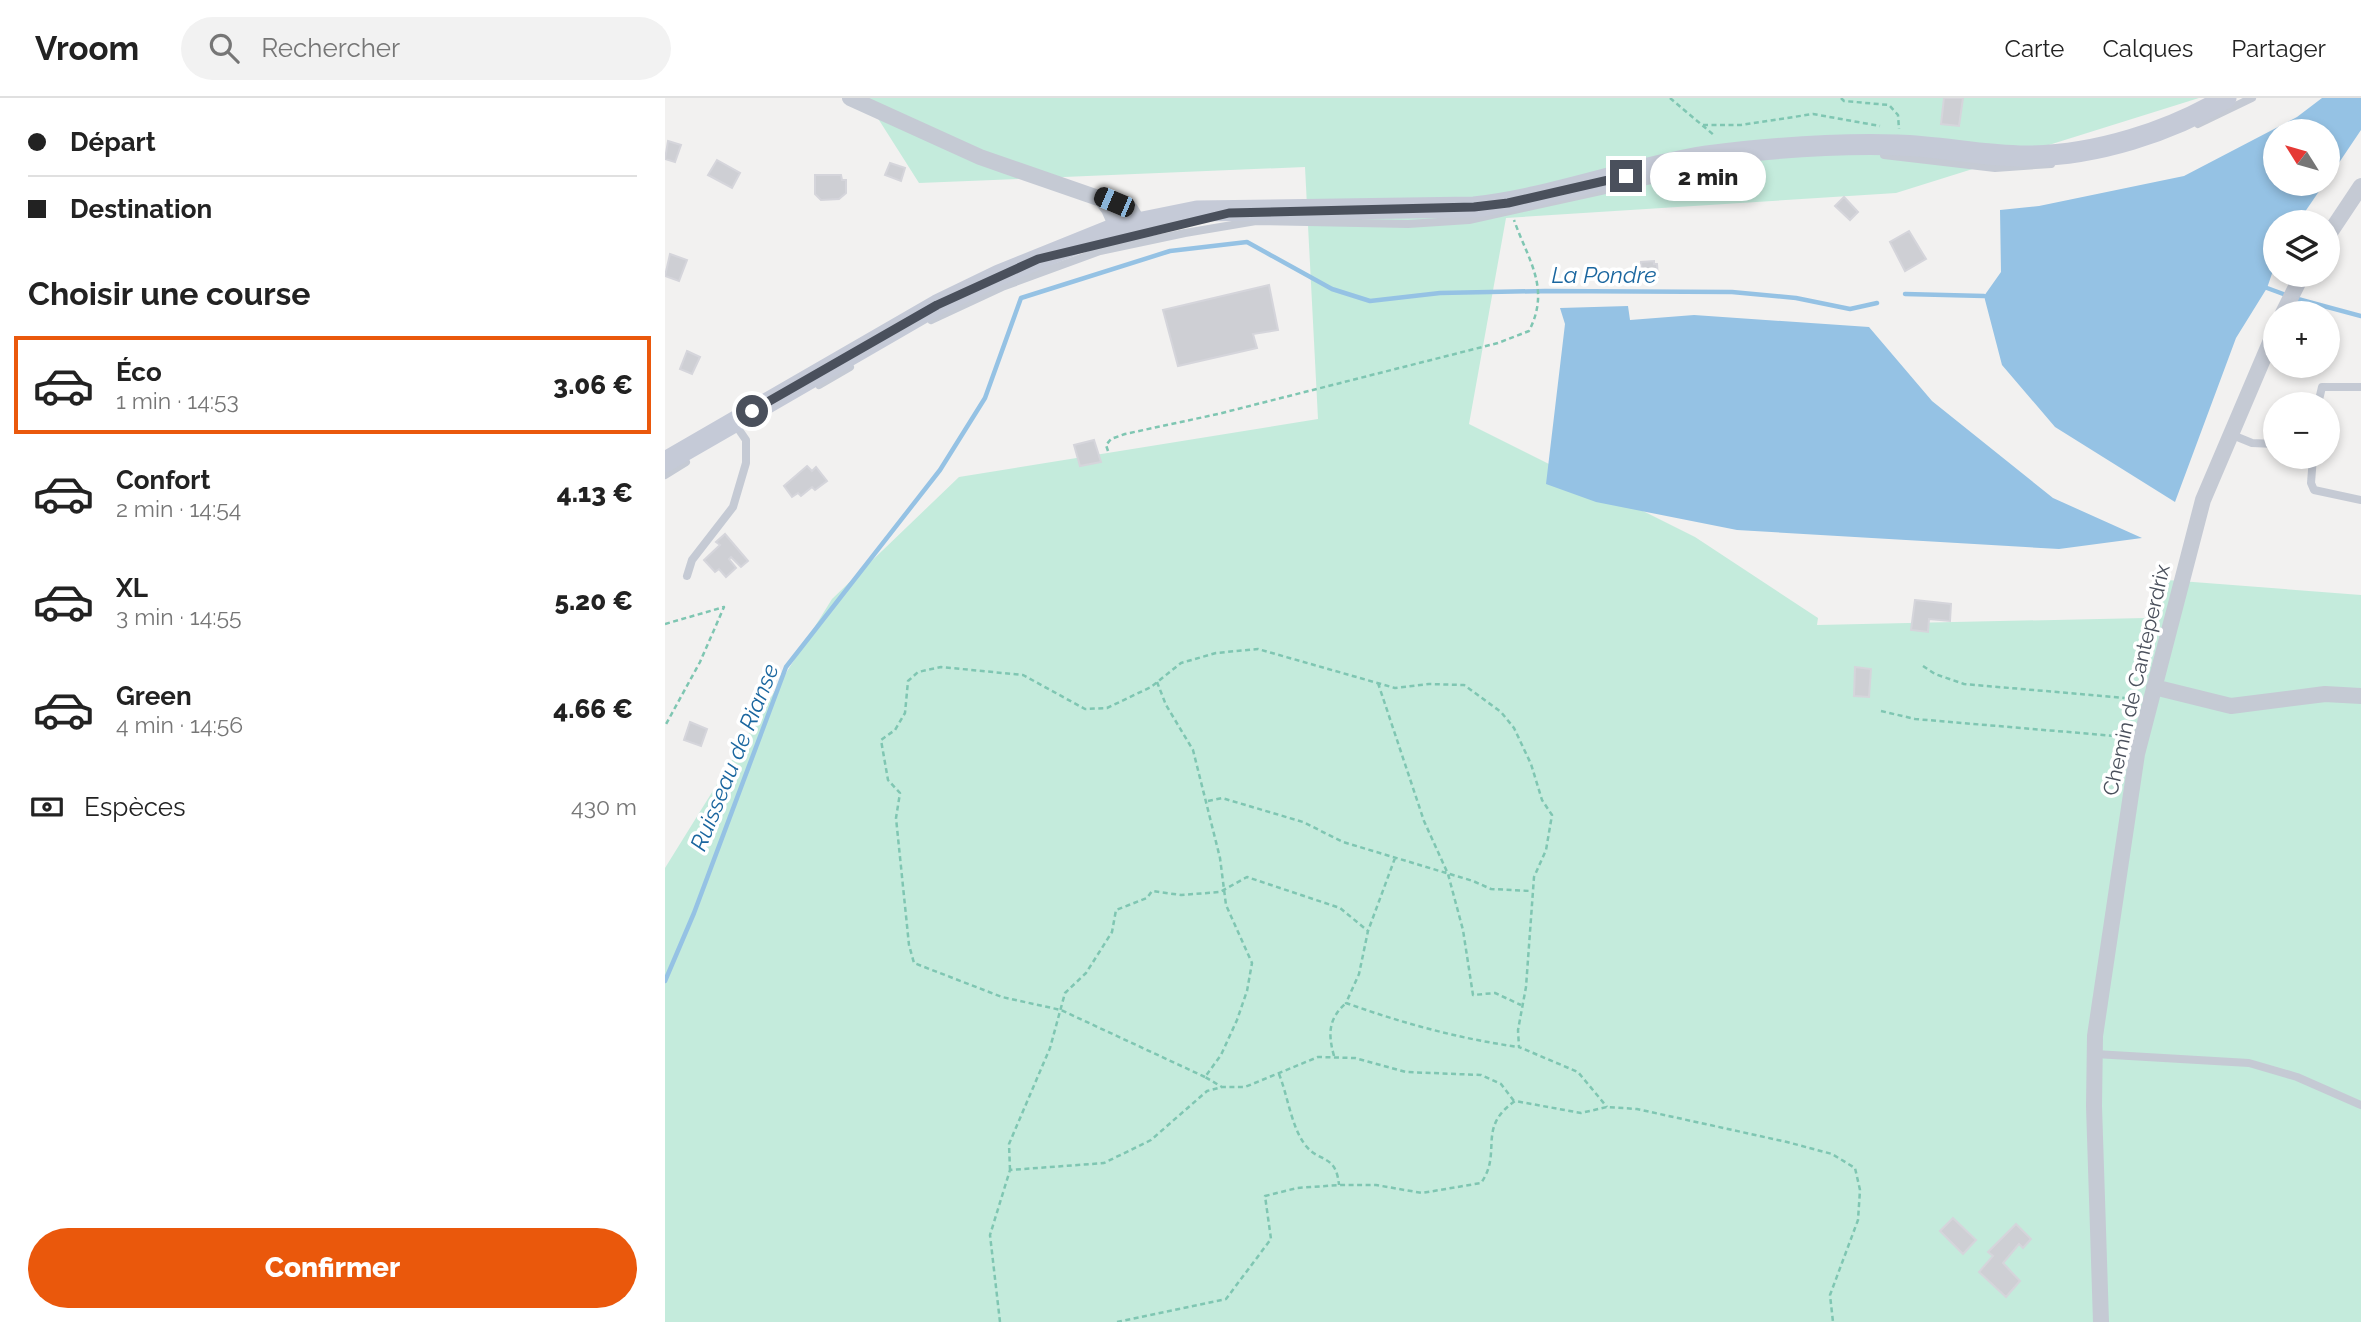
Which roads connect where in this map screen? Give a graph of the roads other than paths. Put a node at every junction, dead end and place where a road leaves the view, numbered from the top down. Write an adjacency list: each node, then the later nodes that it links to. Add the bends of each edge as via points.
1 (850, 98): 5 (street, via 980,157)
2 (2226, 98): 7 (main road, via 2158,130 2100,147 2030,156 1902,136 1705,157 1508,203 1197,211)
3 (2252, 98): 12 (lane, via 2150,143 2040,166 1995,168 1865,153 1784,156 1708,167 1469,220 1408,224 1257,221 1100,251 1002,287 932,320)
4 (2361, 186): 6 (street)
5 (1098, 195): 7 (street, via 1130,209); 8 (street)
6 (2340, 218)
7 (1142, 227): 8 (main road)
8 (1120, 233): 12 (main road, via 1038,259 937,305)
9 (2263, 358): 13 (street, Chemin de Canteperdrix)
10 (2361, 387): 11 (lane, via 2322,387)
11 (2321, 392)
12 (736, 426): 15 (main road); 17 (lane); 19 (lane, via 746,440 746,463 733,507 692,560)
13 (2230, 434): 14 (lane); 20 (street, Chemin de Canteperdrix, via 2200,512)
14 (2263, 443)
15 (665, 462)
16 (2312, 469): 18 (lane, via 2314,490)
17 (665, 475)
18 (2361, 500)
19 (687, 576)
20 (2153, 693): 21 (street, via 2231,706 2325,694); 22 (street, Chemin de Canteperdrix, via 2107,938)
21 (2361, 696)
22 (2095, 1054): 23 (lane, via 2249,1063 2297,1077); 24 (street, Chemin de Canteperdrix)
23 (2361, 1105)
24 (2101, 1322)

